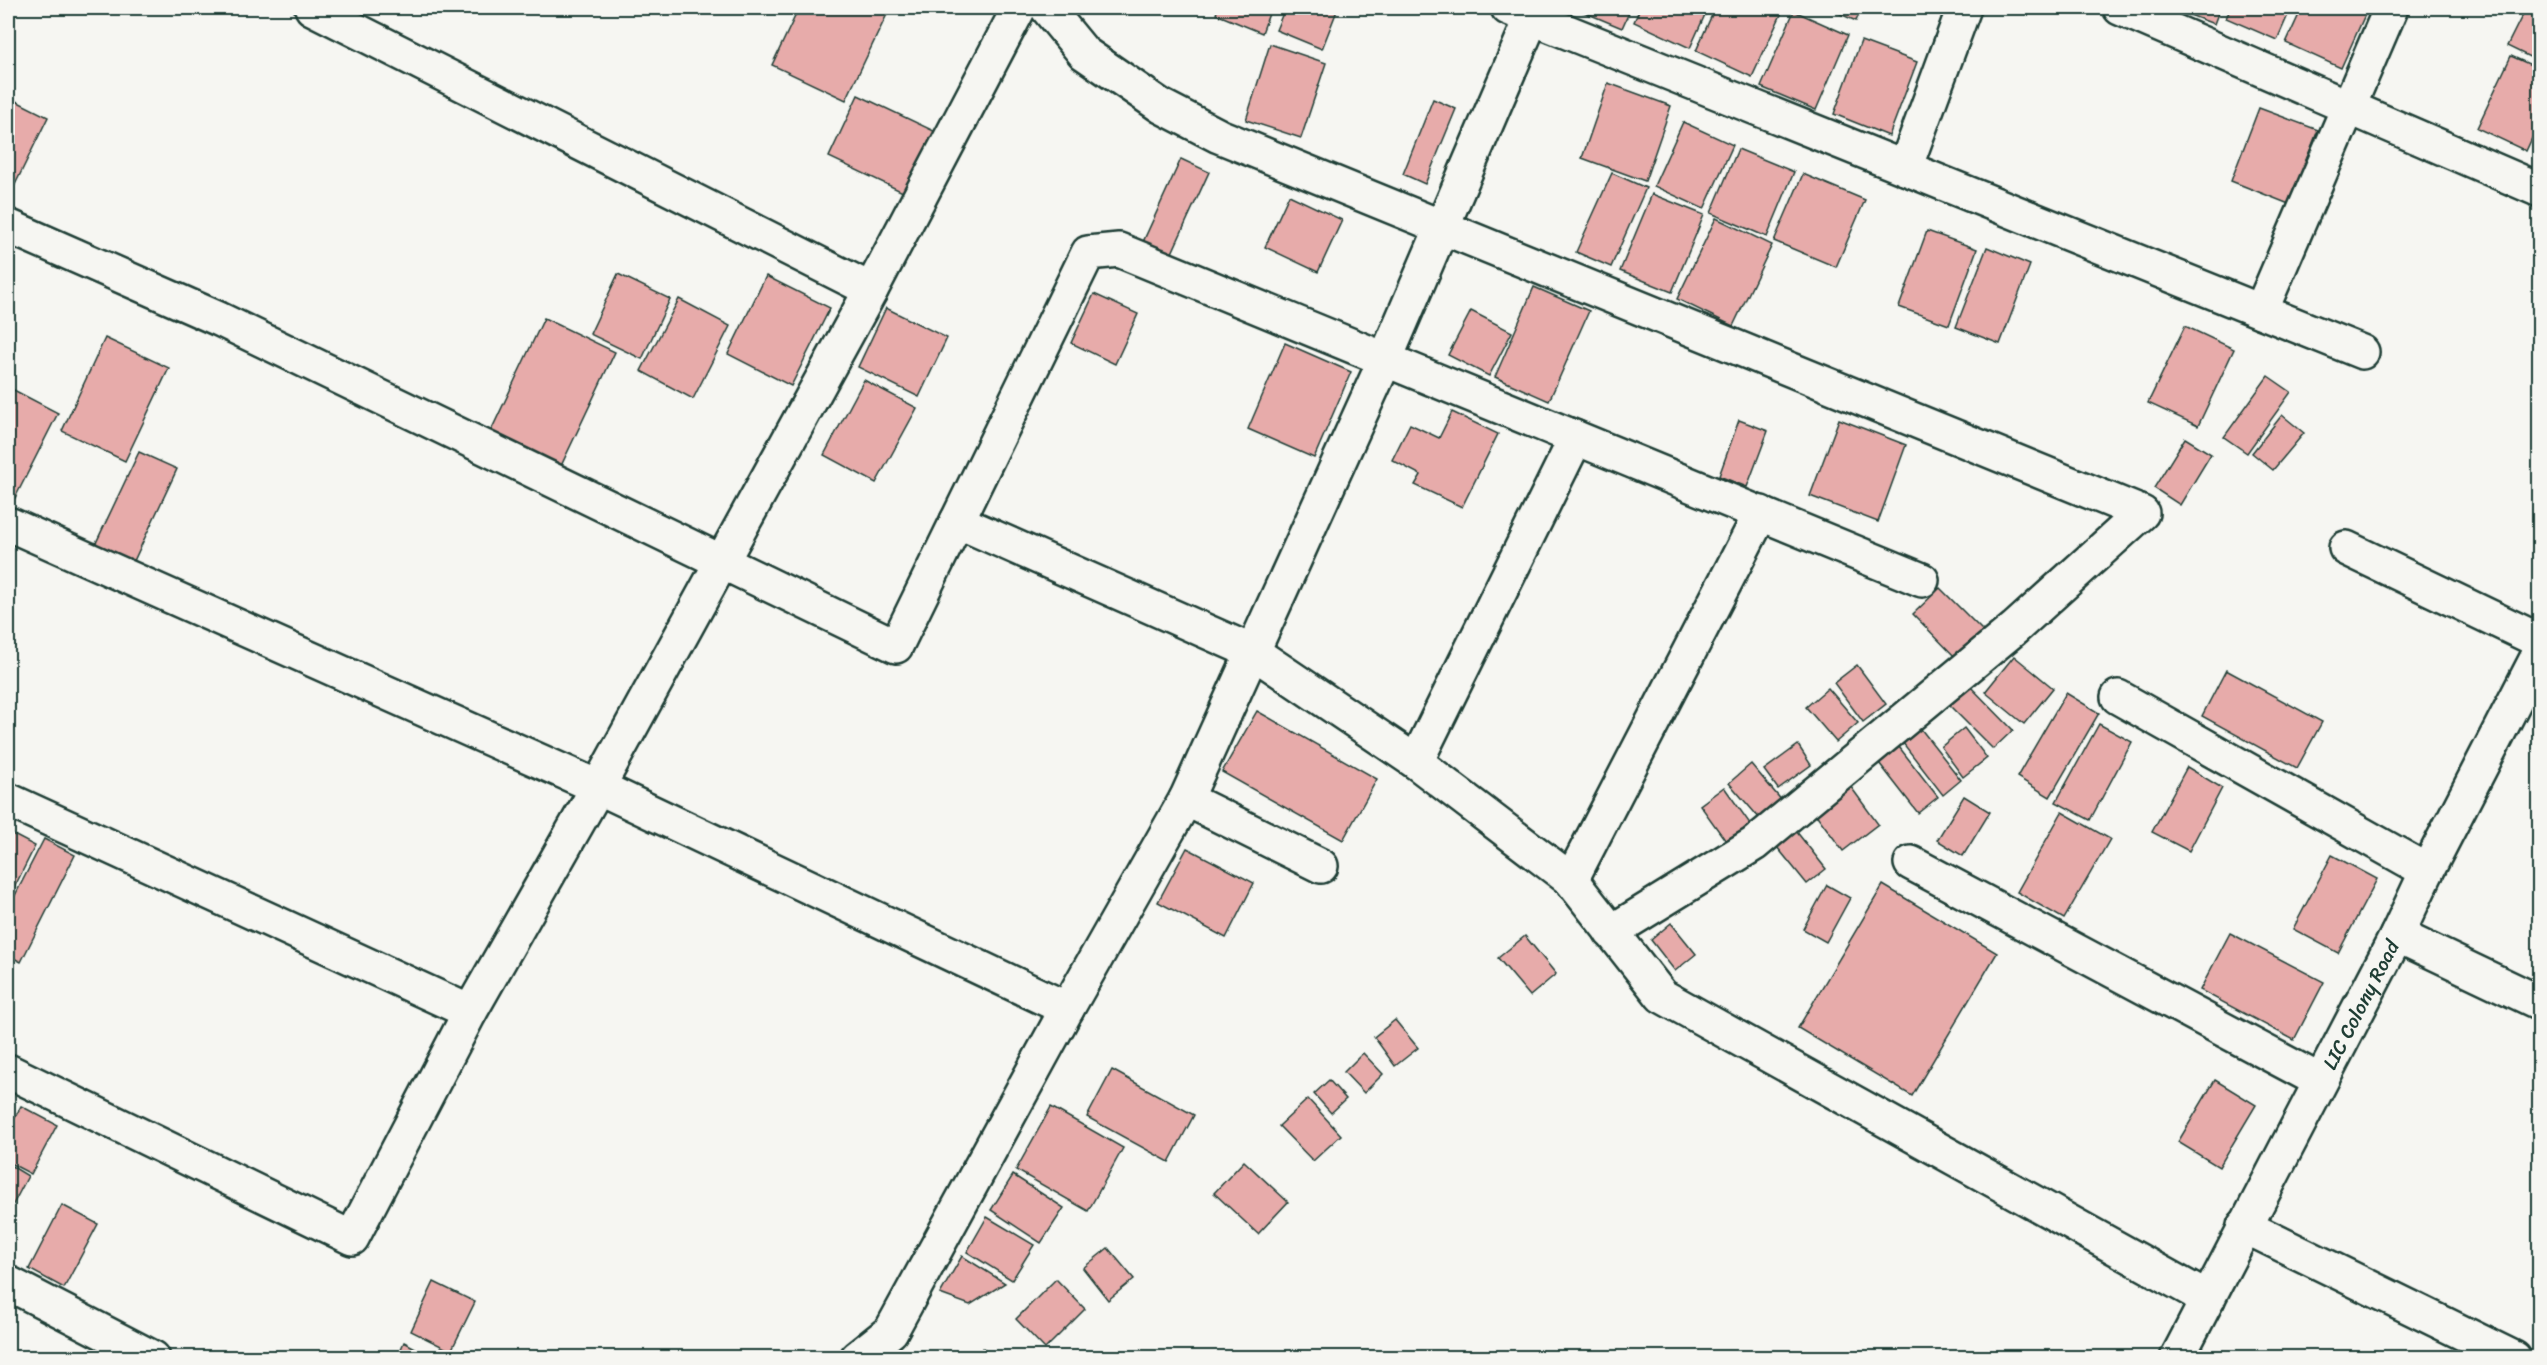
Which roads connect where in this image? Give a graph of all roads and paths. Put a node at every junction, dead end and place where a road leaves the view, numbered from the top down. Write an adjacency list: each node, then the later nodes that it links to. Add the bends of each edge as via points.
1 (312, 8): 13 (street)
2 (1019, 8): 13 (street)
3 (1047, 8): 12 (street, via 1084,53 1161,106 1219,136)
4 (1964, 8): 9 (street)
5 (2121, 8): 8 (street)
6 (2391, 8): 8 (street)
7 (1526, 11): 9 (street); 12 (street)
8 (2349, 107): 10 (street); 14 (street)
9 (1905, 168): 14 (street)
10 (2540, 190)
11 (8, 226): 22 (street, via 219,319)
12 (1443, 226): 16 (street); 36 (street, via 2142,513 2015,628 1754,844)
13 (871, 290): 22 (street)
14 (2261, 311): 15 (street)
15 (2362, 352)
16 (1385, 360): 17 (street); 19 (street, via 1119,250 1088,253); 25 (street)
17 (1576, 438): 18 (street); 28 (street)
18 (1761, 513): 23 (street); 35 (street)
19 (957, 521): 22 (street, via 896,646); 25 (street)
20 (11, 525): 29 (street)
21 (2346, 548): 24 (street)
22 (722, 561): 29 (street)
23 (1922, 580)
24 (2540, 641)
25 (1253, 652): 28 (street); 31 (street)
26 (2536, 669): 34 (street, LIC Colony Road)
27 (2118, 697): 34 (street)
28 (1416, 762): 35 (street)
29 (598, 787): 39 (street); 40 (street)
30 (8, 800): 40 (street)
31 (1186, 800): 33 (street); 39 (street)
32 (1911, 863): 42 (street)
33 (1321, 866)
34 (2427, 871): 37 (street, LIC Colony Road)
35 (1571, 880): 36 (street)
36 (1611, 932): 45 (street, via 1662,996)
37 (2397, 935): 38 (street); 42 (street, LIC Colony Road)
38 (2540, 1003)
39 (1067, 1009): 47 (street, via 891,1331)
40 (471, 1012): 41 (street, via 352,1238)
41 (8, 1071)
42 (2320, 1081): 43 (street, LIC Colony Road)
43 (2244, 1226): 45 (street, LIC Colony Road); 49 (street)
44 (8, 1283): 46 (street)
45 (2208, 1299): 48 (street, LIC Colony Road)
46 (153, 1358)
47 (857, 1358)
48 (2177, 1358)
49 (2514, 1358)

